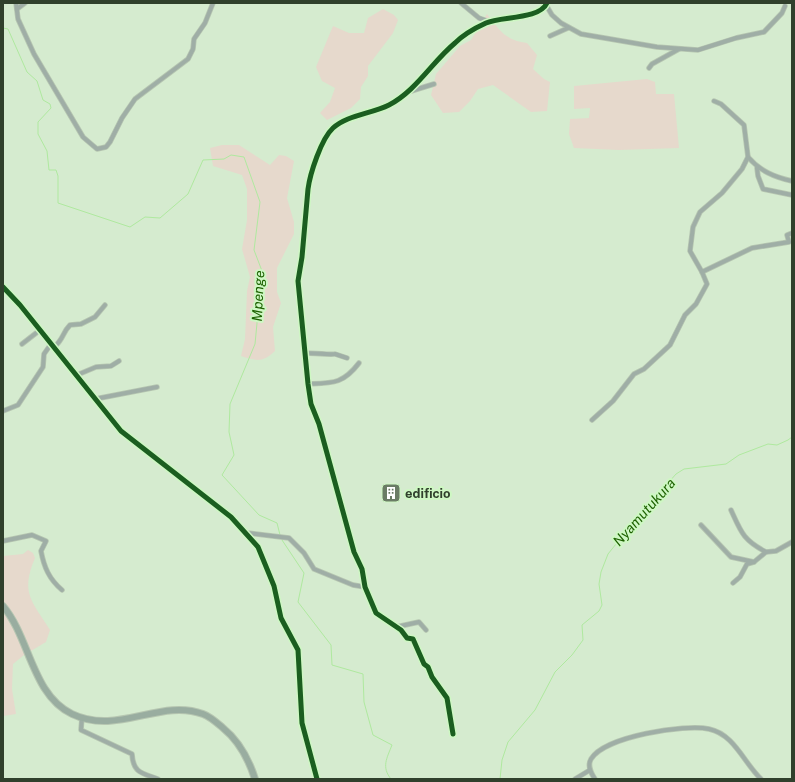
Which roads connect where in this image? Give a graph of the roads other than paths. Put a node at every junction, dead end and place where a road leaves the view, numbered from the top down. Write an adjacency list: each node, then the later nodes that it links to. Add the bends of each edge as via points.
1 (16, 3): 7 (street)
2 (25, 3): 7 (street)
3 (213, 3): 7 (street, via 205,23 194,39 188,58 135,99 110,142 106,147 98,149 83,137 34,54 18,19)
4 (461, 3): 8 (street, via 479,18)
5 (547, 4): 8 (street, via 534,13); 9 (street, via 552,15)
6 (785, 6): 11 (street, via 782,13 764,32 698,50)
7 (17, 9)
8 (490, 22): 14 (street, via 456,42)
9 (568, 28): 10 (street); 11 (street, via 593,37)
10 (550, 36)
11 (679, 49): 12 (street)
12 (649, 68)
13 (434, 84): 14 (street)
14 (408, 92): 27 (street, via 389,105 333,127 326,135 310,178 298,282)
15 (714, 101): 16 (street, via 721,104 744,125)
16 (748, 157): 17 (street); 21 (street, via 722,194 700,212 693,227 690,251)
17 (757, 168): 18 (street, via 775,177); 19 (street, via 763,189)
18 (792, 181)
19 (792, 195)
20 (792, 233): 21 (street, via 787,235 789,242 752,248)
21 (702, 272): 36 (street, via 706,284 696,304 685,315 670,345 644,369 634,374 613,401)
22 (3, 287): 24 (street)
23 (105, 305): 26 (street, via 95,317 81,324 70,325 62,340)
24 (40, 330): 25 (street); 26 (street)
25 (22, 344)
26 (53, 345): 31 (street); 35 (street, via 44,354 43,367 18,405)
27 (306, 353): 28 (street, via 330,356 335,354); 32 (street)
28 (347, 358)
29 (119, 361): 31 (street, via 111,366 96,367)
30 (359, 363): 32 (street, via 340,381)
31 (77, 376): 34 (street)
32 (308, 384): 45 (street, via 311,404 354,552 362,569)
33 (157, 387): 34 (street)
34 (95, 398): 39 (street, via 129,439 153,455)
35 (3, 411)
36 (592, 420)
37 (730, 510): 42 (street, via 741,532 751,544)
38 (701, 525): 43 (street, via 731,557)
39 (248, 533): 45 (street, via 289,538 304,553 314,569 353,585); 55 (street, via 258,547 274,586 282,618 298,650 302,723)
40 (3, 541): 46 (street, via 32,536 46,541 41,551 44,567 52,582)
41 (792, 542): 42 (street, via 776,551)
42 (766, 552): 43 (street)
43 (754, 562): 44 (street, via 747,564 740,577)
44 (733, 583)
45 (365, 587): 48 (street, via 376,613)
46 (62, 590)
47 (3, 606): 50 (highway, via 24,640 38,677 48,694 71,714)
48 (396, 627): 49 (street, via 419,622); 51 (street, via 407,638 412,639 424,664 447,698)
49 (426, 630)
50 (82, 717): 53 (street, via 81,730 132,754 133,765 138,771); 54 (highway, via 92,721 117,722 170,711 204,714 228,732 238,744 252,767)
51 (453, 734)
52 (590, 770): 56 (street); 57 (street); 58 (street, via 592,759 604,749 643,734 675,728 710,729 728,738)
53 (158, 779)
54 (255, 779)
55 (317, 779)
56 (575, 779)
57 (595, 779)
58 (761, 779)

